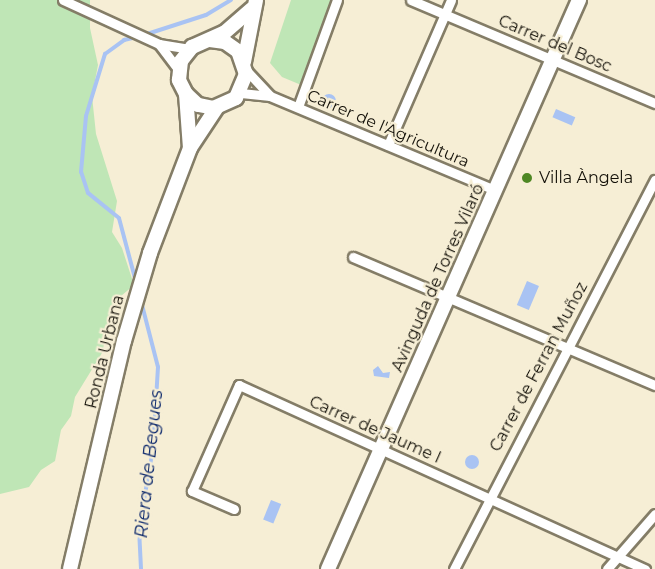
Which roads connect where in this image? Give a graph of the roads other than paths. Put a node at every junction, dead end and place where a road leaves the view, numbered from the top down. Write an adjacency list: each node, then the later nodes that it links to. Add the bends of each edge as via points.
1 (63, 0): 9 (street)
2 (337, 0): 18 (street)
3 (411, 0): 7 (street, Carrer del Bosc)
4 (451, 0): 7 (street)
5 (579, 0): 11 (main road, Avinguda de Torres Vilaró)
6 (254, 4): 8 (main road, via 233,27); 12 (main road)
7 (444, 14): 11 (street, Carrer del Bosc); 20 (street)
8 (210, 40): 10 (main road); 12 (main road, via 231,45)
9 (159, 44): 10 (street); 13 (street)
10 (190, 48): 13 (main road)
11 (553, 60): 17 (street, Carrer del Bosc); 23 (main road, Avinguda de Torres Vilaró)
12 (245, 66): 14 (main road); 16 (street, Carrer de l'Agricultura)
13 (179, 71): 15 (main road, Ronda Urbana)
14 (241, 93): 16 (street, Carrer de l'Agricultura); 19 (main road, Ronda Urbana)
15 (186, 94): 19 (main road, via 198,105); 21 (main road, Ronda Urbana)
16 (270, 96): 18 (street, Carrer de l'Agricultura)
17 (655, 103)
18 (298, 107): 20 (street, Carrer de l'Agricultura)
19 (217, 108): 21 (main road, Ronda Urbana)
20 (388, 145): 23 (street, Carrer de l'Agricultura)
21 (190, 148): 33 (main road, Ronda Urbana, via 150,253 124,341)
22 (655, 180): 26 (street, Carrer de Ferran Muñoz)
23 (495, 190): 25 (main road, Avinguda de Torres Vilaró)
24 (353, 257): 25 (street)
25 (447, 298): 26 (street); 28 (main road, Avinguda de Torres Vilaró)
26 (566, 347): 27 (street); 29 (street, Carrer de Ferran Muñoz)
27 (655, 385)
28 (380, 449): 29 (street, Carrer de Jaume I); 30 (street, Carrer de Jaume I, via 239,385 192,491); 34 (main road, Avinguda de Torres Vilaró)
29 (488, 498): 32 (street, Carrer de Jaume I); 35 (street, Carrer de Ferran Muñoz)
30 (234, 509)
31 (655, 514): 32 (street)
32 (618, 556): 36 (street); 37 (street, Carrer de Jaume I)
33 (70, 569)
34 (328, 569)
35 (454, 569)
36 (607, 569)
37 (645, 569)

